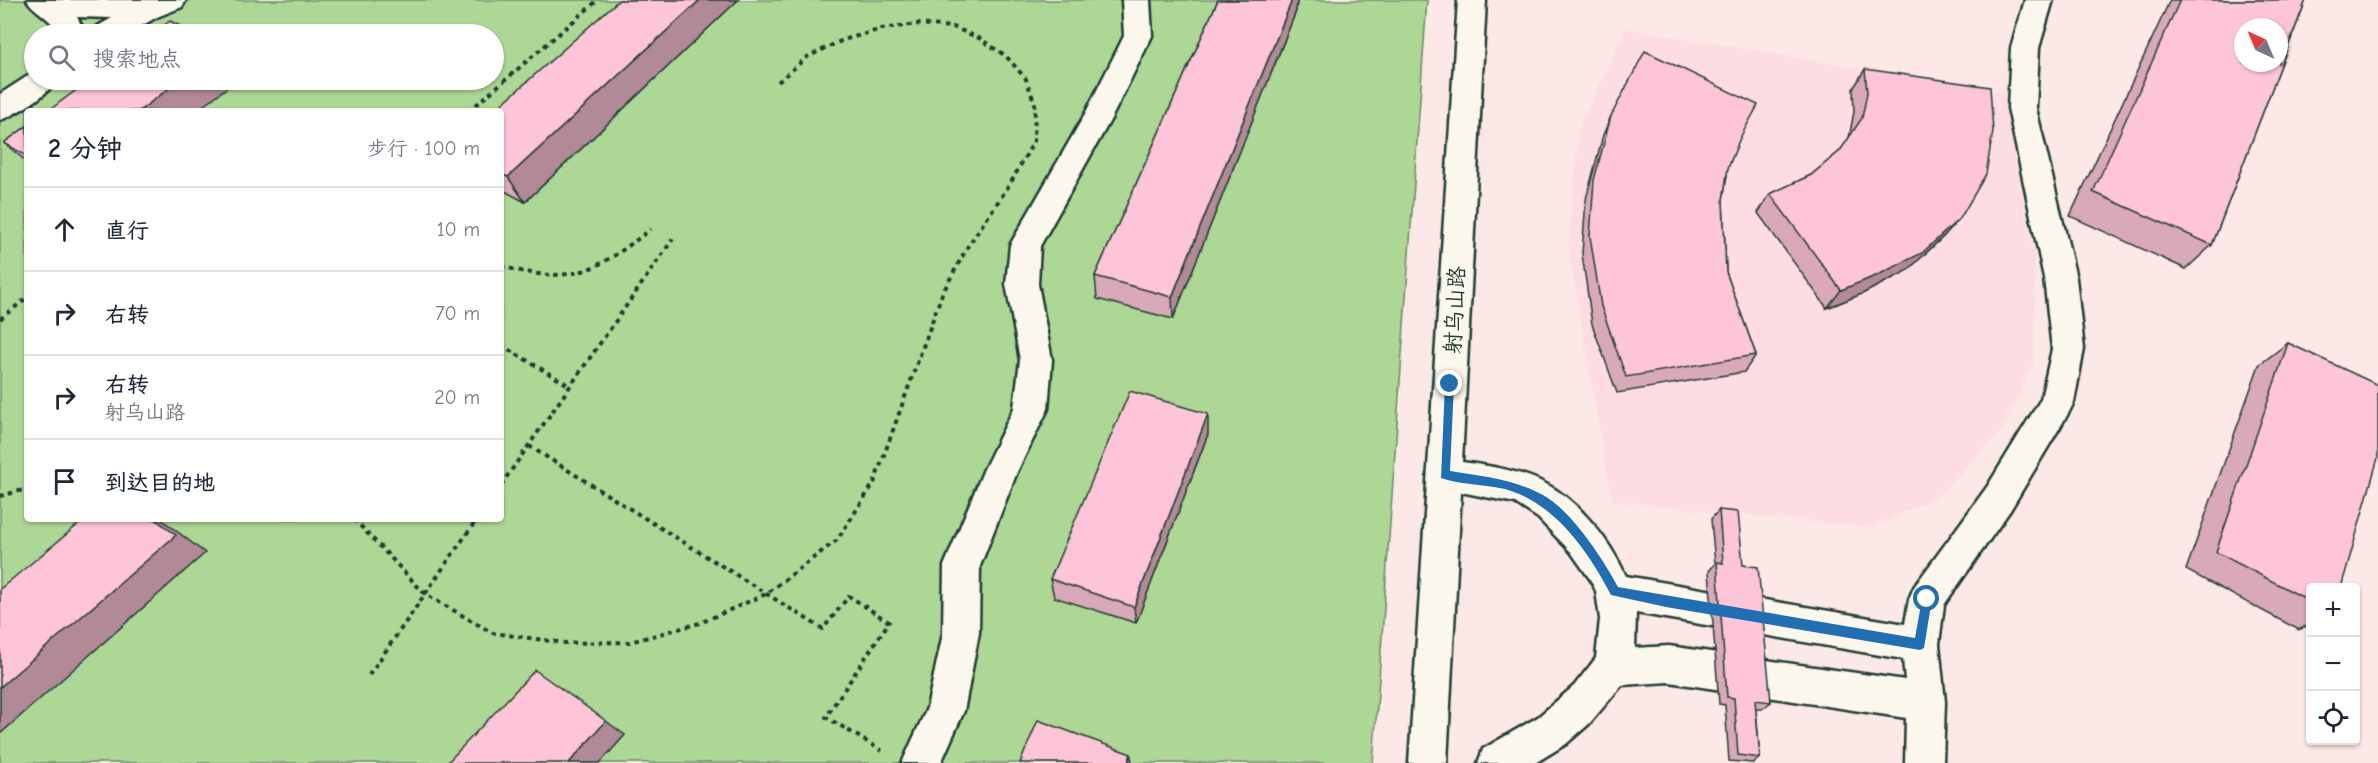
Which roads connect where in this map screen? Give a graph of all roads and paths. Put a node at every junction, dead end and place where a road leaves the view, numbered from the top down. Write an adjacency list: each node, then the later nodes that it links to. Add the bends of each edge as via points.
1 (598, 0): 9 (path)
2 (1136, 0): 36 (street, via 1138,36 1098,117 1025,245 1022,284 1036,360 1031,409 1000,469 962,566 961,633 945,711)
3 (1472, 0): 23 (street, 射乌山路)
4 (2039, 0): 32 (street, via 2025,48 2022,108 2060,278 2068,349 2057,402 2032,446 1927,599)
5 (48, 3): 6 (street); 7 (street)
6 (159, 5): 8 (street)
7 (67, 24)
8 (124, 24)
9 (504, 81)
10 (778, 82): 31 (path, via 807,57 843,40 918,24 953,27 1006,56 1026,79 1035,104 1035,123 1034,141 942,294 874,483 837,540)
11 (28, 90): 14 (street)
12 (493, 90): 13 (path)
13 (472, 108)
14 (0, 109)
15 (651, 229): 17 (path, via 607,262 564,277 533,276)
16 (673, 239): 21 (path)
17 (504, 267)
18 (24, 300): 19 (path)
19 (0, 319)
20 (504, 347): 21 (path)
21 (570, 386): 22 (path)
22 (529, 446): 24 (path); 31 (path)
23 (1444, 474): 29 (street, via 1506,485 1541,499 1568,524 1599,563); 37 (street, 射乌山路)
24 (504, 481)
25 (24, 490): 26 (path)
26 (0, 496)
27 (357, 522): 30 (path)
28 (475, 522): 30 (path)
29 (1614, 591): 32 (street); 33 (street, via 1619,636)
30 (425, 594): 31 (path, via 493,633 564,644 630,642 700,623); 34 (path)
31 (766, 594): 36 (path, via 823,629 849,596 889,622 826,717)
32 (1920, 644): 35 (street)
33 (1612, 668): 35 (street, via 1668,664); 38 (street, via 1586,702 1549,734)
34 (369, 675)
35 (1926, 702): 39 (street)
36 (907, 760)
37 (1428, 763)
38 (1497, 763)
39 (1924, 763)

